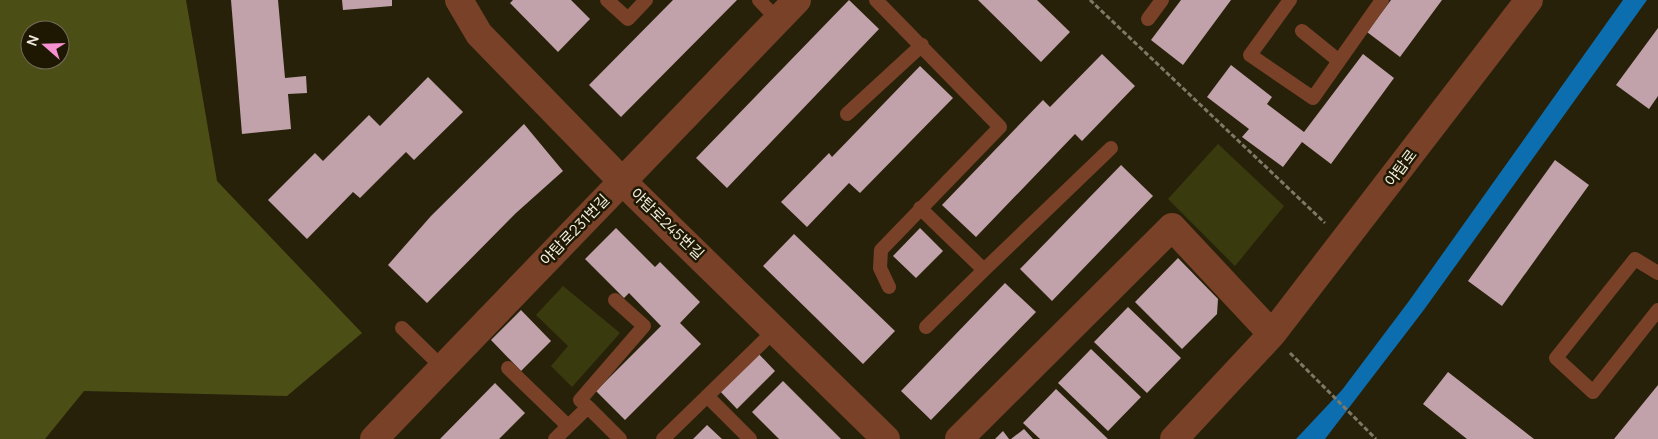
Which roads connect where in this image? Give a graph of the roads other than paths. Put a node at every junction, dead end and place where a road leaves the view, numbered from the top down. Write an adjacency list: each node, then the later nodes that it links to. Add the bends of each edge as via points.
1 (459, 0): 18 (street, 야탑로245번길, via 479,34)
2 (607, 0): 3 (lane, via 628,19)
3 (646, 0)
4 (759, 0): 12 (lane)
5 (797, 0): 12 (street, 야탑로231번길)
6 (876, 0): 14 (lane)
7 (1162, 0): 11 (lane)
8 (1290, 0): 15 (lane, via 1250,55 1314,98)
9 (1382, 0): 15 (lane)
10 (1529, 0): 28 (street, 야탑로)
11 (1148, 19)
12 (778, 20): 18 (street, 야탑로231번길)
13 (1302, 31): 15 (lane)
14 (922, 45): 16 (lane); 19 (lane, via 1000,127)
15 (1339, 61)
16 (847, 114)
17 (1110, 148): 20 (lane)
18 (622, 181): 27 (street, 야탑로245번길); 29 (street, 야탑로231번길)
19 (920, 208): 20 (lane); 22 (lane, via 881,250 880,268)
20 (984, 270): 25 (lane)
21 (1658, 274): 24 (lane, via 1636,259 1556,358 1593,392)
22 (889, 287)
23 (615, 300): 32 (lane, via 644,326 580,400)
24 (1658, 310)
25 (926, 327)
26 (402, 328): 29 (lane)
27 (776, 329): 31 (lane); 39 (street, 야탑로245번길)
28 (1272, 334): 40 (street, via 1172,227); 41 (street, 야탑로)
29 (443, 368): 34 (street, 야탑로231번길)
30 (508, 368): 33 (lane)
31 (707, 396): 37 (lane); 38 (lane)
32 (588, 406): 33 (lane); 36 (lane)
33 (568, 426): 35 (lane)
34 (374, 439)
35 (555, 439)
36 (620, 439)
37 (662, 439)
38 (750, 439)
39 (886, 439)
40 (959, 439)
41 (1174, 439)

